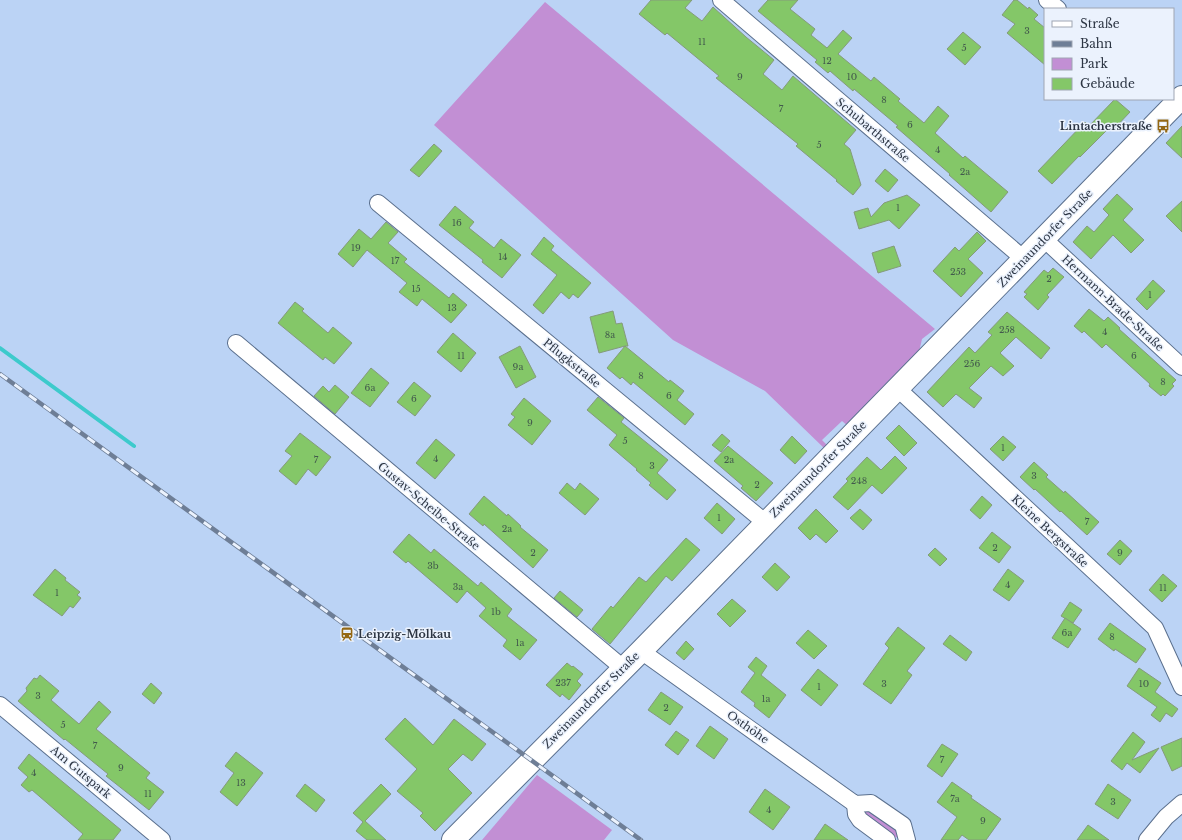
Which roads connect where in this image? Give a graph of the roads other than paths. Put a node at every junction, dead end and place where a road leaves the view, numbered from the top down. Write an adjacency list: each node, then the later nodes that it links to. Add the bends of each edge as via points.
1 (721, 0): 7 (street, Schubarthstraße)
2 (1047, 0): 3 (street)
3 (1057, 8)
4 (1176, 100): 6 (street, Zweinaundorfer Straße)
5 (378, 203): 11 (street, Pflugkstraße)
6 (1044, 239): 7 (street, Zweinaundorfer Straße); 9 (street, Hermann-Brade-Straße)
7 (1024, 259): 10 (street, Zweinaundorfer Straße)
8 (236, 343): 13 (street, Gustav-Scheibe-Straße)
9 (1182, 367)
10 (898, 389): 11 (street, Zweinaundorfer Straße); 14 (street, Kleine Bergstraße, via 1155,628)
11 (766, 522): 12 (street, Zweinaundorfer Straße)
12 (641, 651): 13 (street, Zweinaundorfer Straße); 17 (street, Osthöhe)
13 (623, 668): 19 (street, Zweinaundorfer Straße)
14 (1182, 687)
15 (0, 705): 18 (street, Am Gutspark)
16 (1182, 803): 22 (street, via 1166,817)
17 (855, 804): 20 (street, via 856,814 860,820); 21 (street, via 871,803 902,825)
18 (162, 840)
19 (453, 840)
20 (887, 840)
21 (907, 840)
22 (1147, 840)

